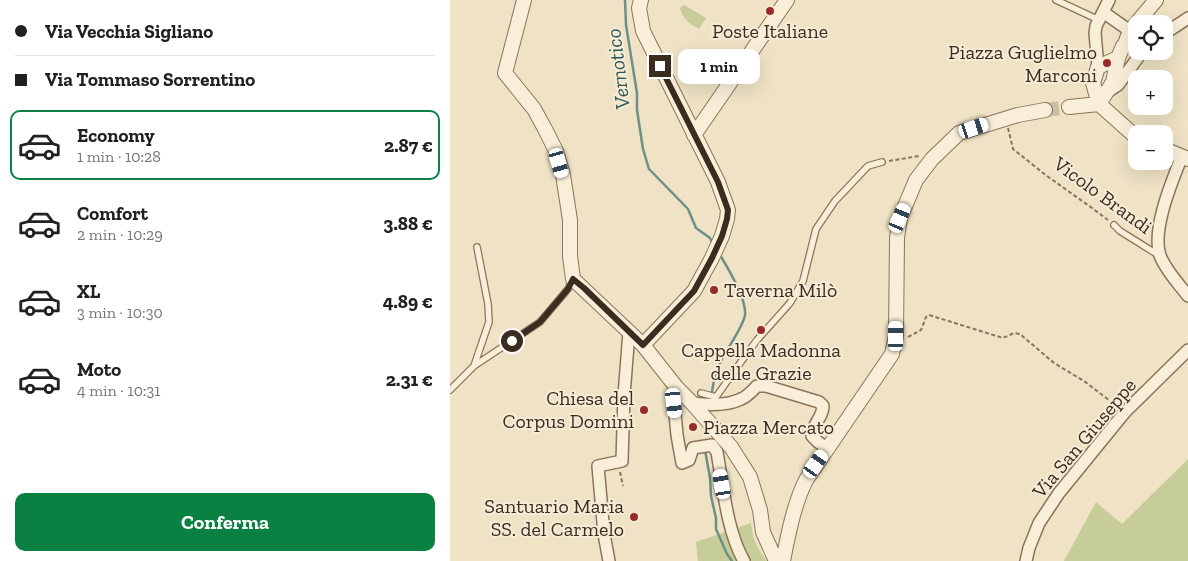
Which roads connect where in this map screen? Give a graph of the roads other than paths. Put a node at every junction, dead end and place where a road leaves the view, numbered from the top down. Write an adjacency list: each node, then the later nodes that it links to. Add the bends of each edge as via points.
1 (524, 0): 25 (street, via 505,73 534,109 556,151 570,220)
2 (641, 0): 18 (street, via 639,8 643,31)
3 (787, 0): 18 (street)
4 (1056, 0): 7 (lane)
5 (1109, 0): 7 (street)
6 (1156, 0): 10 (street)
7 (1101, 16): 10 (street); 12 (street, via 1095,33)
8 (1188, 18): 9 (street)
9 (1173, 28)
10 (1124, 44): 12 (street); 13 (street)
11 (1136, 60): 13 (street, via 1118,86)
12 (1098, 67): 14 (street, via 1093,83)
13 (1107, 92): 14 (street)
14 (1099, 104): 15 (street); 17 (street)
15 (1069, 107)
16 (1045, 110): 34 (street, via 959,133 916,180 900,218 897,238 896,336 892,354)
17 (1128, 130)
18 (694, 135): 28 (street, via 718,182 728,210 727,219 712,258 694,291)
19 (1173, 153): 20 (street)
20 (1185, 158): 24 (street, via 1166,198 1158,235)
21 (882, 162): 33 (lane, via 868,166 835,201 816,229 803,281 790,303 716,397)
22 (1114, 225): 24 (lane, Vicolo Brandi)
23 (477, 247): 30 (lane, via 489,322)
24 (1160, 256): 26 (street)
25 (573, 279): 27 (street); 30 (lane, via 540,322)
26 (1188, 296)
27 (629, 332): 28 (street); 37 (street, via 622,461 598,466)
28 (643, 345): 31 (street)
29 (1188, 350): 41 (street, Via San Giuseppe, via 1126,412 1059,493 1039,523)
30 (474, 366): 32 (lane)
31 (677, 388): 33 (street); 38 (street, via 674,403 682,463 689,460 693,448 712,445 717,452 733,536)
32 (450, 390)
33 (696, 398): 34 (street, via 704,404 734,402 757,386 766,386 819,402 823,413 812,436); 36 (street, via 750,477)
34 (828, 449): 35 (street, via 802,488)
35 (788, 535): 36 (street, via 784,541); 40 (street)
36 (766, 539): 39 (street)
37 (609, 561)
38 (744, 561)
39 (776, 561)
40 (783, 561)
41 (1026, 561)

